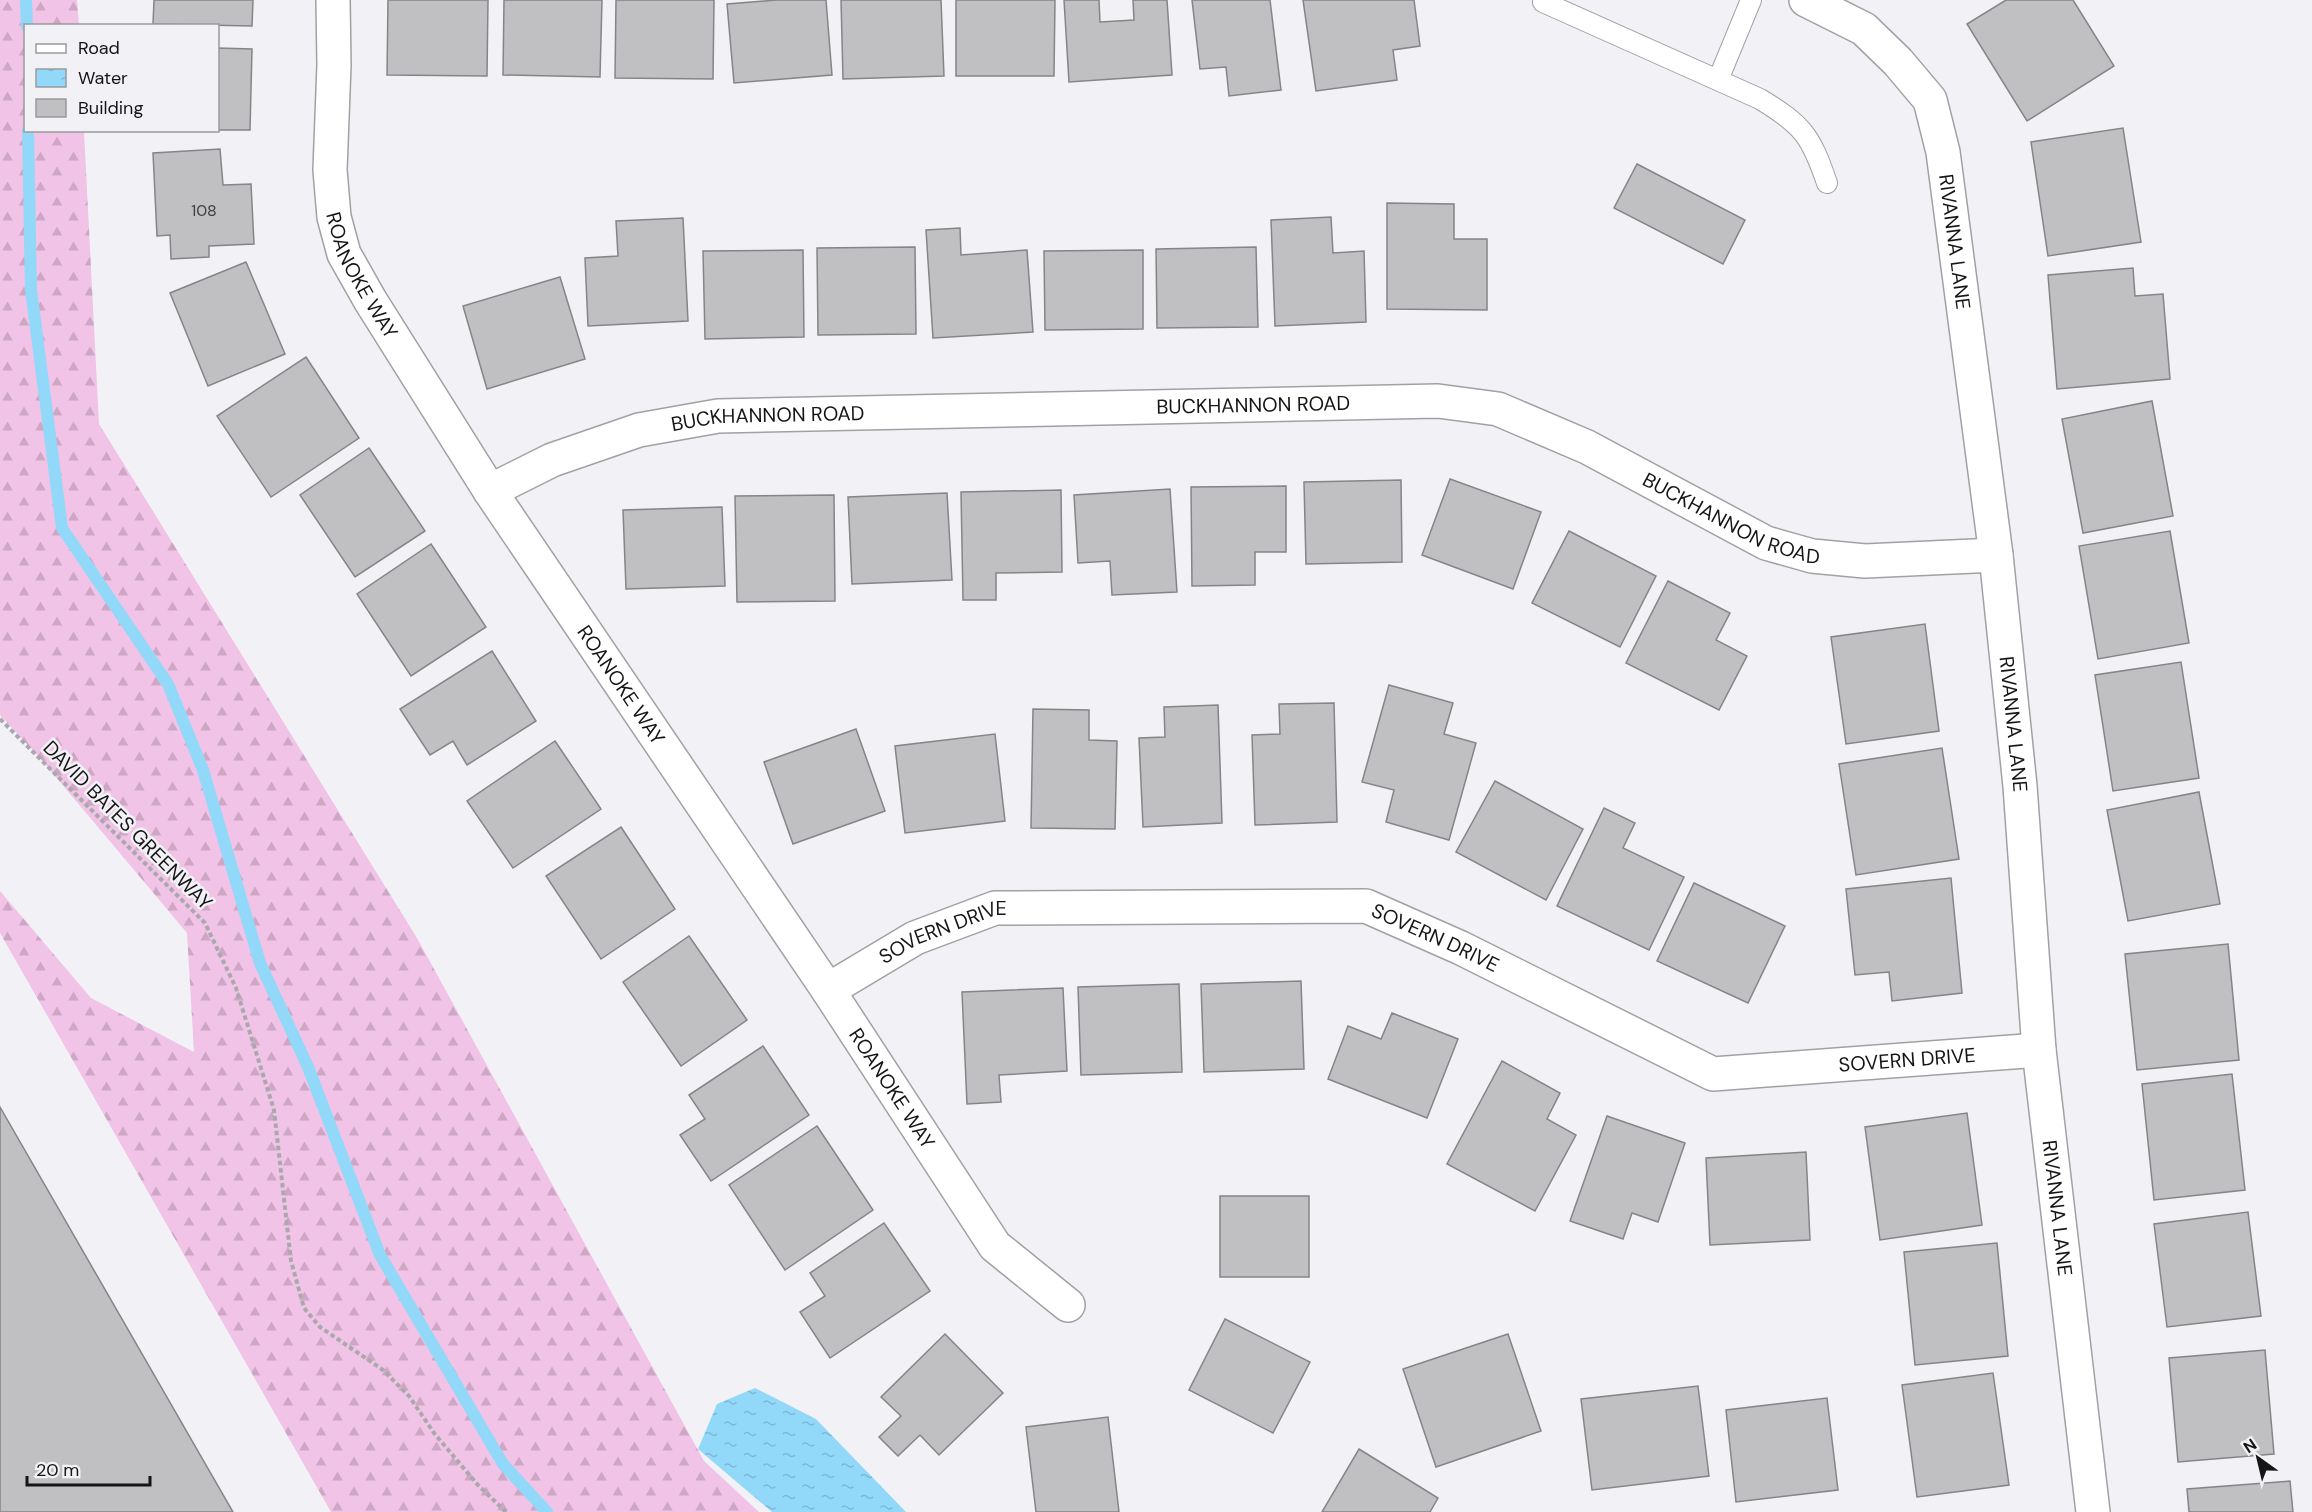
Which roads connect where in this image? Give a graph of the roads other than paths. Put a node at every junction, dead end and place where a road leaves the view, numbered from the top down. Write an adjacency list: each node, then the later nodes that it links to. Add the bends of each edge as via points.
1 (333, 0): 7 (street, ROANOKE WAY, via 330,170 334,217 344,254)
2 (1751, 0): 5 (lane)
3 (1806, 0): 8 (street, RIVANNA LANE, via 1864,29 1930,100 1943,152)
4 (1543, 2): 5 (lane)
5 (1718, 80): 6 (lane, via 1788,116 1816,151)
6 (1827, 183)
7 (490, 491): 8 (street, BUCKHANNON ROAD, via 552,460 639,430 718,416 1438,401 1498,410 1587,447 1766,543 1803,554 1865,561); 9 (street, ROANOKE WAY)
8 (1996, 555): 10 (street, RIVANNA LANE, via 2020,786)
9 (828, 990): 10 (street, SOVERN DRIVE, via 915,938 995,908 1366,906 1461,948 1713,1074); 11 (street, ROANOKE WAY, via 995,1246)
10 (2039, 1050): 12 (street, RIVANNA LANE)
11 (1068, 1305)
12 (2093, 1512)

